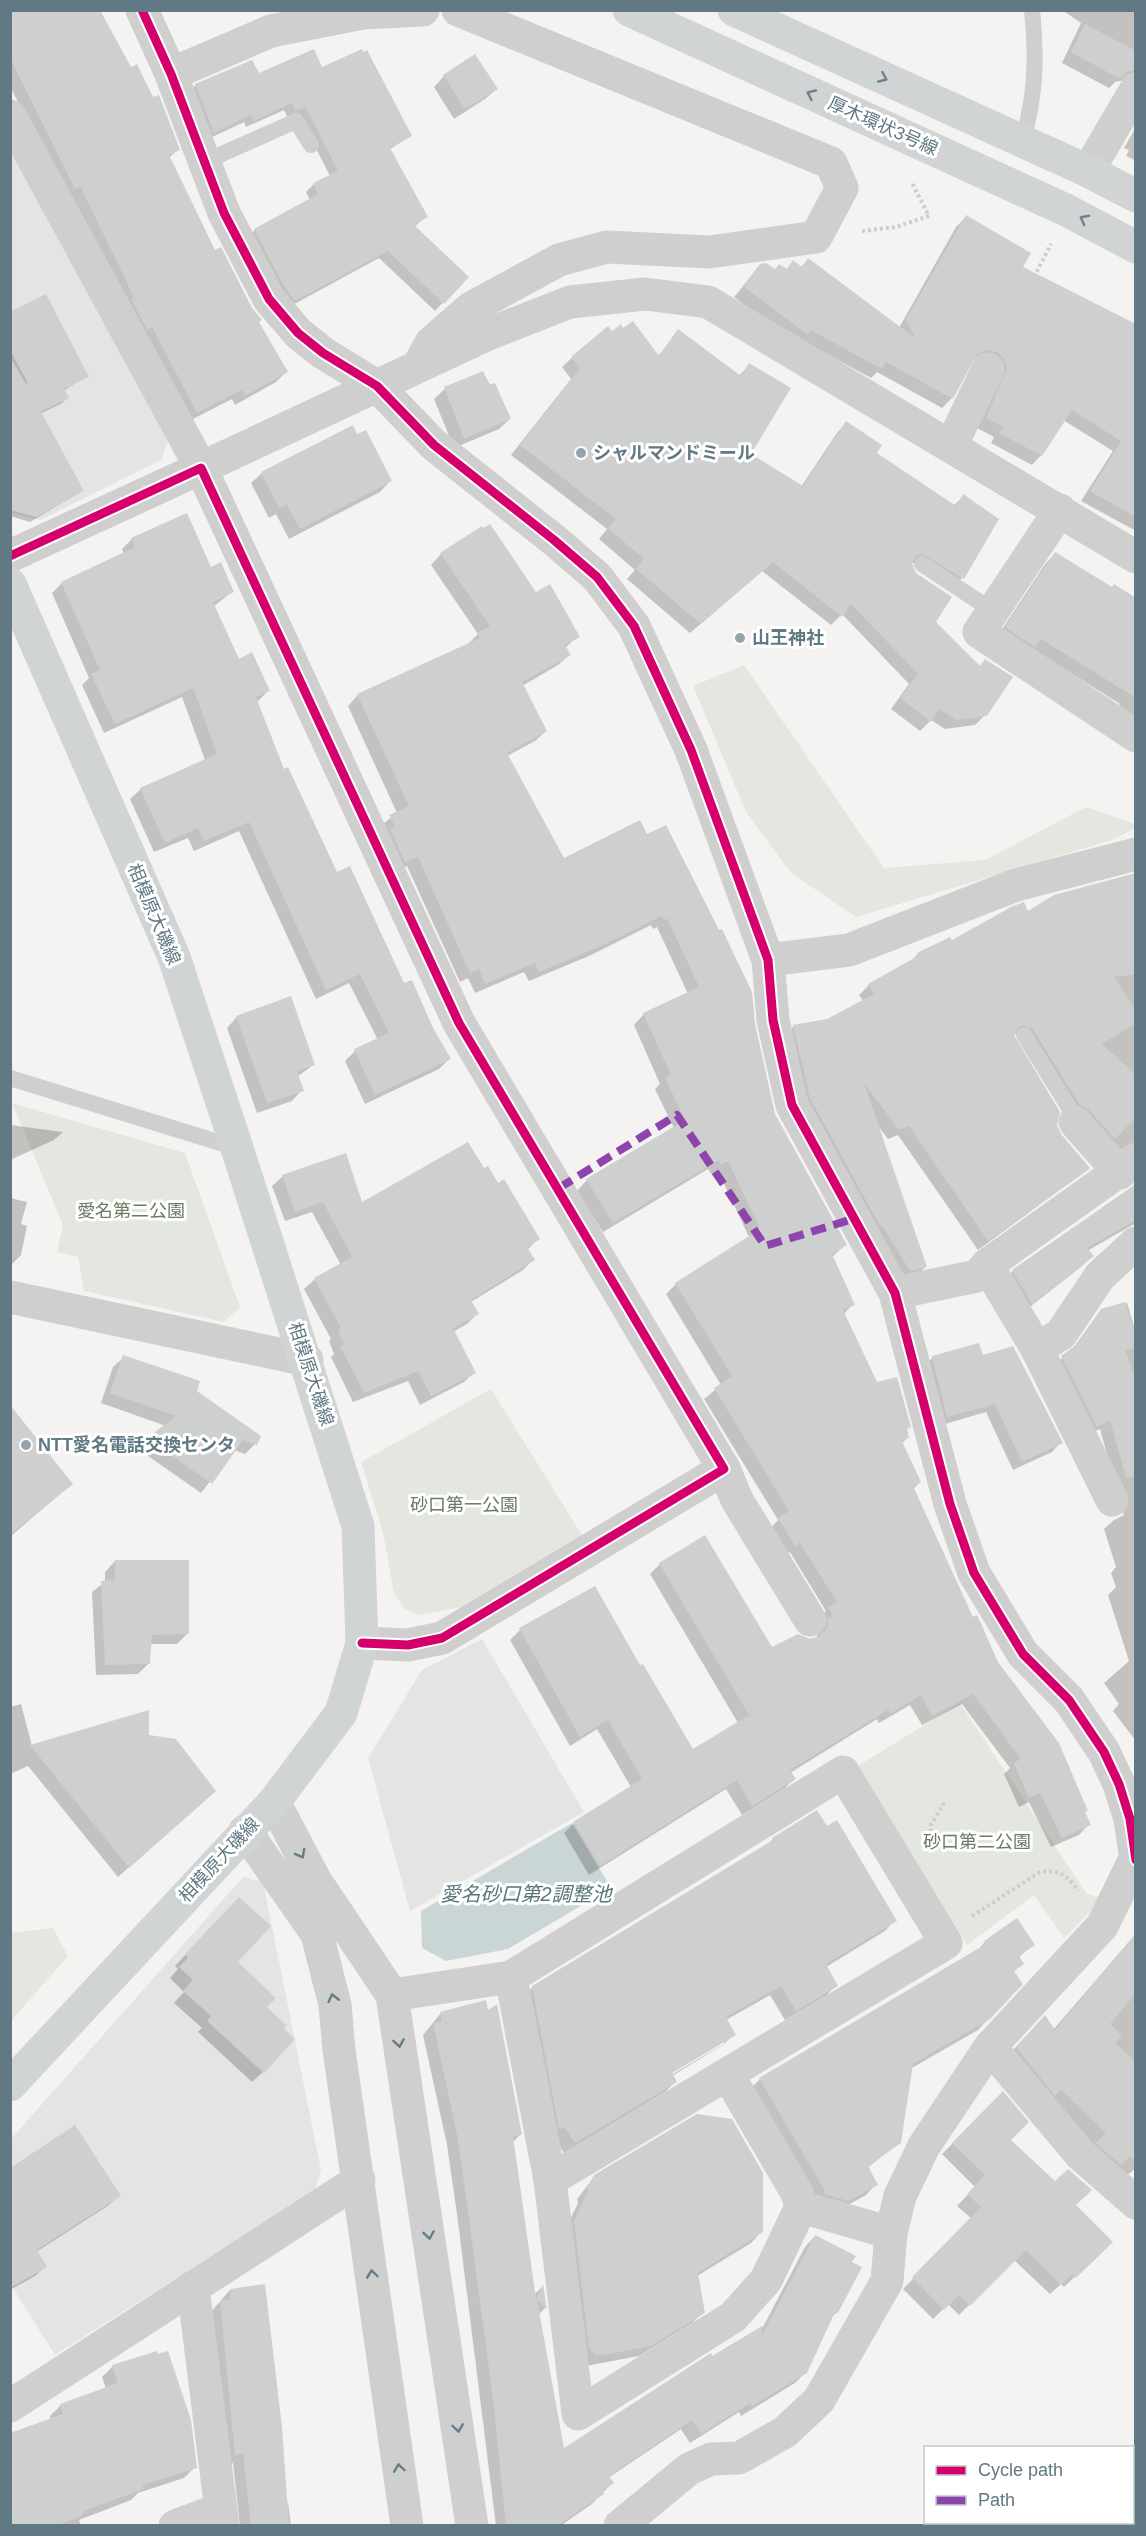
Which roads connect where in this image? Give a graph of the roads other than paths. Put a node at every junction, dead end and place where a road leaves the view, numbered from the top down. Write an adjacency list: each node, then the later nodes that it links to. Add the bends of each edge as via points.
1 (142, 10): 7 (street)
2 (423, 10): 7 (street, via 363,13 271,31)
3 (458, 10): 16 (street, via 831,163 842,188 816,237 709,252 607,247 559,260 471,308 431,344)
4 (629, 10): 15 (main road, 厚木環状3号線, one-way to 4, via 1066,210)
5 (734, 10): 10 (main road, one-way to 10)
6 (1032, 10): 10 (lane, via 1035,66 1030,117)
7 (171, 74): 12 (street)
8 (1136, 89): 13 (street)
9 (10, 116): 20 (street)
10 (1022, 141): 13 (main road)
11 (311, 146): 12 (lane, via 296,121)
12 (204, 162): 18 (street, via 224,213 269,299 298,333)
13 (1088, 171): 14 (main road)
14 (1136, 196)
15 (1136, 247)
16 (418, 367): 18 (street); 19 (street, via 570,302 645,294 708,303)
17 (988, 369): 19 (street)
18 (377, 386): 20 (street); 29 (street, via 434,445 597,578 634,626 691,750)
19 (951, 446): 21 (street)
20 (201, 468): 22 (street); 41 (street, via 459,1023)
21 (1060, 510): 23 (street); 26 (street)
22 (10, 556)
23 (1136, 557)
24 (922, 564): 26 (lane)
25 (10, 584): 33 (main road, 相模原大磯線, via 174,957)
26 (993, 611): 27 (street, via 979,632)
27 (1136, 736)
28 (1136, 854): 29 (street, via 1016,885 849,950)
29 (768, 960): 37 (street, via 773,1020 792,1106)
30 (1024, 1035): 32 (lane)
31 (10, 1078): 33 (lane)
32 (1075, 1122): 34 (street)
33 (237, 1148): 40 (main road, 相模原大磯線)
34 (1128, 1166): 36 (street)
35 (1136, 1243): 39 (street, via 1100,1276 1060,1334)
36 (987, 1265): 37 (street, via 977,1276); 39 (street)
37 (895, 1293): 45 (street, via 950,1504 974,1573 1023,1654 1069,1700 1104,1752)
38 (10, 1297): 40 (street)
39 (1037, 1350): 42 (street)
40 (307, 1360): 44 (main road, 相模原大磯線, via 358,1526)
41 (724, 1469): 43 (street, via 737,1500); 44 (street, via 442,1638 408,1645)
42 (1112, 1500)
43 (810, 1620)
44 (362, 1643): 46 (main road, 相模原大磯線, via 341,1713)
45 (1127, 1777): 48 (street)
46 (274, 1802): 47 (main road, 相模原大磯線); 50 (street, one-way to 50, via 315,1880)
47 (245, 1831): 53 (main road, 相模原大磯線); 54 (street, one-way to 47, via 336,2005 317,1934)
48 (1135, 1859): 51 (street, via 1102,1926)
49 (511, 1977): 50 (street); 52 (street, via 843,1772 946,1943); 55 (street)
50 (392, 1995): 64 (street, one-way to 64)
51 (990, 2047): 56 (street, via 1081,2155); 58 (street, via 924,2146 900,2196)
52 (728, 2075): 55 (street); 57 (street, via 797,2193)
53 (10, 2085)
54 (359, 2180): 59 (street); 63 (street, one-way to 54)
55 (550, 2180): 57 (street, via 578,2415 733,2317 766,2280)
56 (1136, 2203)
57 (801, 2207): 58 (street)
58 (891, 2234): 65 (street, via 887,2281 819,2400 785,2432 740,2458 711,2459 689,2469)
59 (193, 2287): 60 (street); 61 (street)
60 (10, 2406)
61 (222, 2517): 62 (street)
62 (175, 2526)
63 (407, 2526)
64 (472, 2526)
65 (620, 2526)

